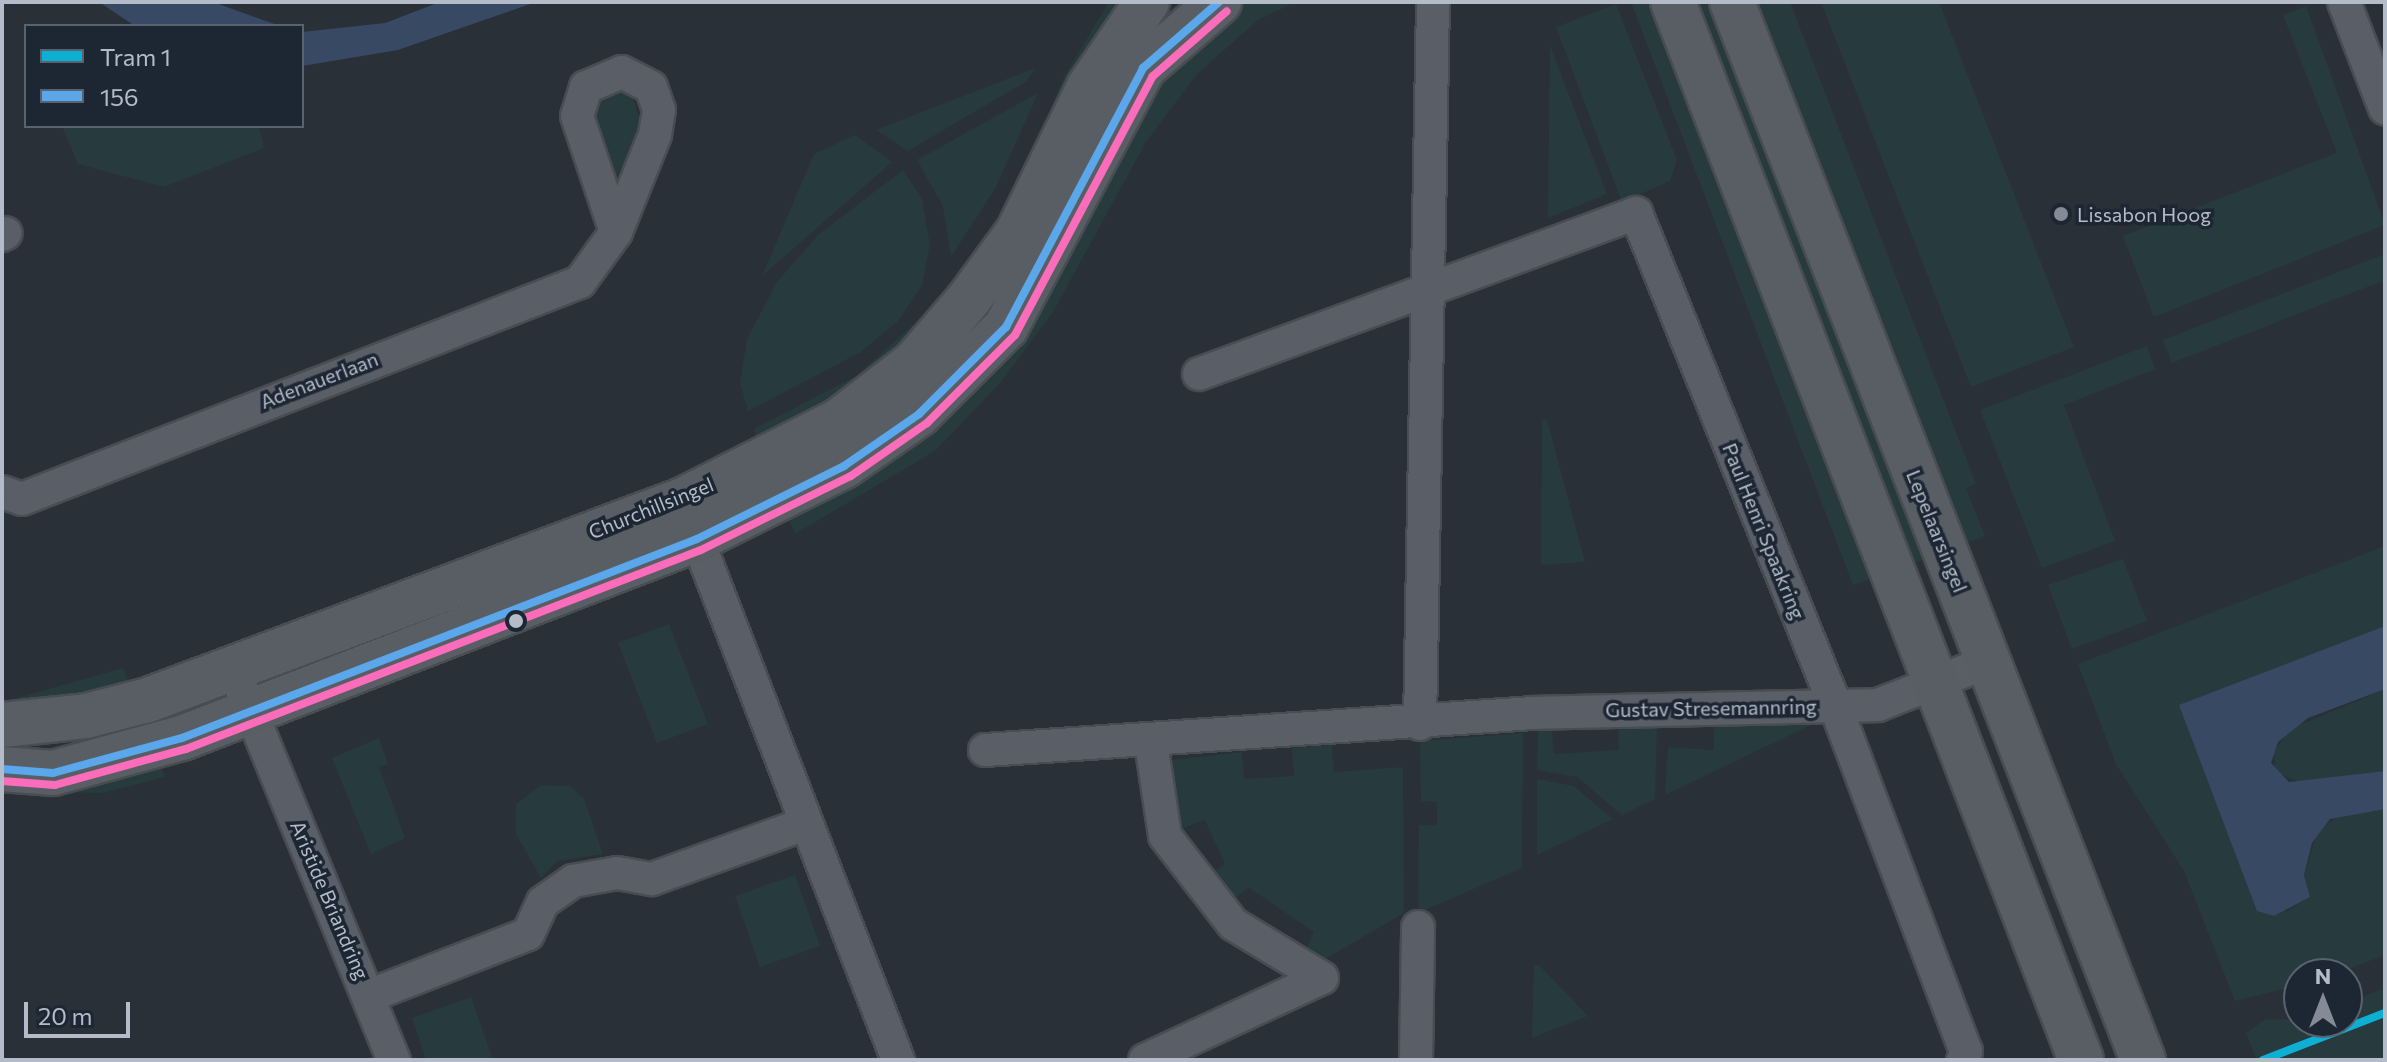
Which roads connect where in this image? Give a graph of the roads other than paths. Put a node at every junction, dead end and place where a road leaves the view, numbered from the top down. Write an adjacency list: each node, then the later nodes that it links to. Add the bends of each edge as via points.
1 (1147, 2): 12 (street, Churchillsingel, via 1089,87 1018,232 914,363 839,421)
2 (1219, 2): 12 (street, Churchillsingel, via 1143,68 1006,327 919,414 844,466)
3 (1433, 2): 9 (street)
4 (1673, 2): 15 (street)
5 (1732, 2): 13 (street, Lepelaarsingel)
6 (2344, 2): 7 (street)
7 (2385, 108)
8 (616, 232): 11 (street, Adenauerlaan, via 580,282 22,499)
9 (1426, 292): 10 (street, Paul Henri Spaakring); 16 (street, Paul Henri Spaakring, via 1636,213); 18 (street)
10 (1199, 374)
11 (2, 492)
12 (690, 519): 14 (street, Churchillsingel); 17 (street, Churchillsingel); 23 (street)
13 (1993, 660): 15 (street, Gustav Stresemannring); 32 (street, Lepelaarsingel)
14 (233, 668): 17 (street, Aristide Briandring); 19 (street, Churchillsingel, via 86,716)
15 (1938, 681): 16 (street, Gustav Stresemannring, via 1878,705); 31 (street)
16 (1835, 705): 18 (street, Gustav Stresemannring, via 1533,713); 30 (street, Paul Henri Spaakring, via 1966,1051)
17 (250, 711): 22 (street, Churchillsingel, via 108,761 53,773); 25 (street, Aristide Briandring)
18 (1420, 724): 20 (street, Gustav Stresemannring)
19 (2, 725)
20 (1151, 743): 21 (street, Gustav Stresemannring); 28 (street, via 1165,836 1233,924 1322,978)
21 (985, 750)
22 (2, 769)
23 (805, 824): 25 (street, Aristide Briandring, via 652,879 617,873 573,881 543,902 528,934); 27 (street)
24 (1418, 927): 29 (street)
25 (371, 995): 26 (street)
26 (394, 1060)
27 (898, 1060)
28 (1145, 1060)
29 (1416, 1060)
30 (1963, 1060)
31 (2081, 1060)
32 (2143, 1060)

